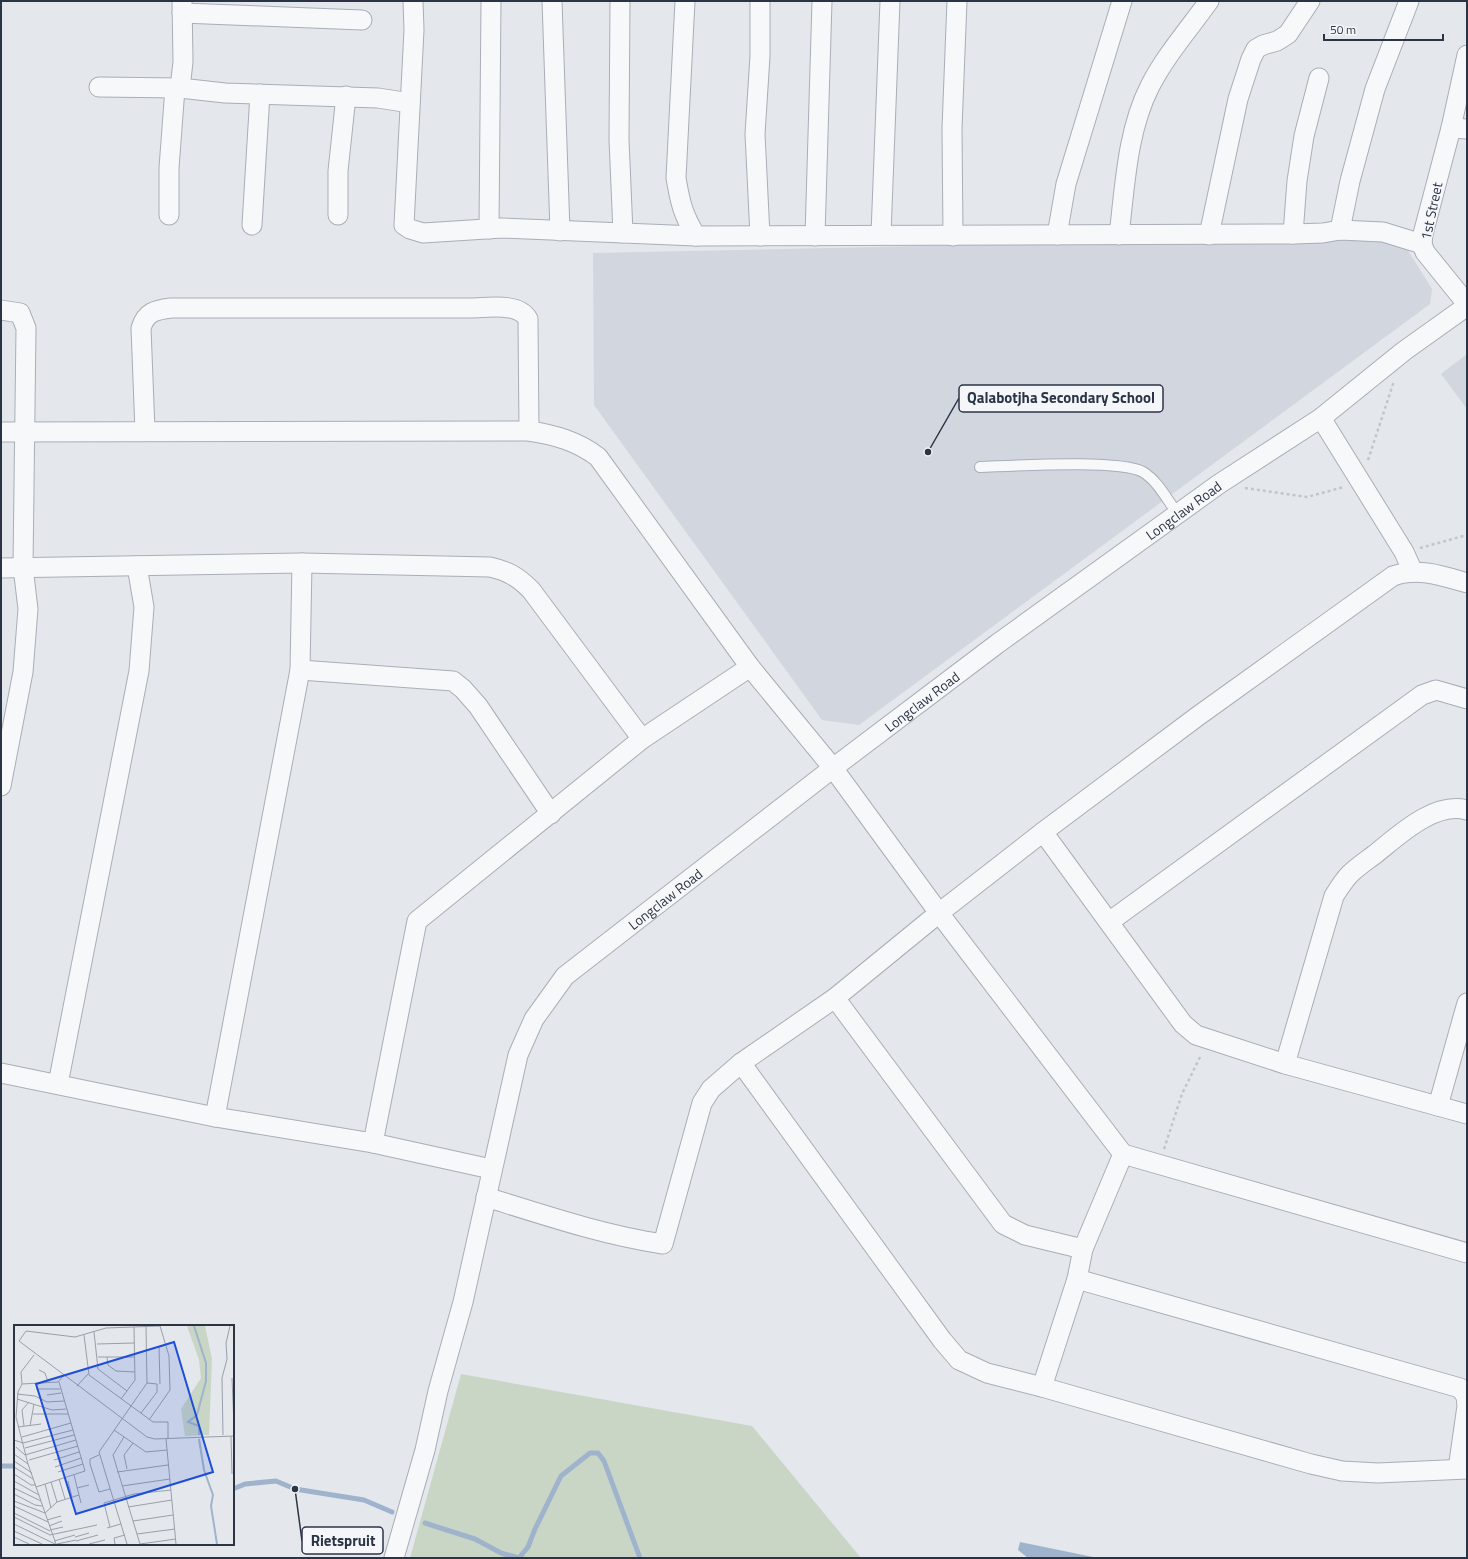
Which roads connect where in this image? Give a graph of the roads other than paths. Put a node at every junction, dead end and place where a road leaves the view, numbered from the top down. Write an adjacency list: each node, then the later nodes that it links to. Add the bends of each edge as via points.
1 (413, 1): 22 (street)
2 (491, 1): 27 (street)
3 (552, 1): 29 (street)
4 (620, 1): 30 (street, via 619,140)
5 (685, 1): 36 (street, via 676,178 680,205)
6 (760, 1): 37 (street, via 760,56 755,134)
7 (822, 1): 38 (street)
8 (890, 1): 31 (street)
9 (957, 1): 39 (street, via 952,128)
10 (1122, 1): 34 (street, via 1066,184)
11 (1209, 1): 35 (street, via 1170,54 1150,87 1139,115 1129,154)
12 (1310, 1): 32 (street, via 1288,34 1256,49 1251,59 1238,99)
13 (1409, 1): 28 (street, via 1375,89 1350,181)
14 (182, 7): 15 (street); 19 (street, via 183,62)
15 (362, 20)
16 (1467, 55): 23 (street, 1st Street)
17 (1320, 78): 33 (street, via 1304,136 1297,181)
18 (98, 87): 19 (street)
19 (178, 88): 20 (street); 24 (street, via 169,168)
20 (260, 94): 21 (street); 26 (street)
21 (346, 96): 22 (street); 25 (street, via 338,171)
22 (410, 103): 27 (street, via 404,225 423,233)
23 (1459, 129): 40 (street, 1st Street, via 1425,227)
24 (169, 215)
25 (338, 215)
26 (252, 225)
27 (489, 228): 29 (street)
28 (1340, 230): 33 (street); 40 (street, via 1383,232)
29 (560, 231): 30 (street, via 592,230)
30 (623, 233): 36 (street)
31 (881, 234): 38 (street); 39 (street)
32 (1209, 234): 33 (street); 35 (street)
33 (1294, 234)
34 (1057, 235): 35 (street); 39 (street)
35 (1119, 235)
36 (696, 236): 37 (street)
37 (760, 236): 38 (street)
38 (815, 236)
39 (953, 236)
40 (1422, 244): 41 (street, 1st Street, via 1431,261)
41 (1467, 305): 43 (street, Longclaw Road, via 1404,351)
42 (1, 310): 47 (street, via 20,312 26,328)
43 (1321, 418): 49 (street, Longclaw Road, via 1219,484); 54 (street, via 1404,552)
44 (145, 431): 45 (street); 45 (street, via 142,328 146,317 154,311 170,308 513,308 528,319); 47 (street)
45 (529, 431): 56 (street, via 565,438 584,446 598,457)
46 (1, 432): 47 (street)
47 (26, 432): 52 (street)
48 (980, 467): 49 (lane, via 1106,465 1134,468 1152,478)
49 (1178, 514): 60 (street, Longclaw Road, via 996,644)
50 (302, 563): 51 (street); 57 (street); 59 (street, via 490,567 514,574 531,590)
51 (138, 566): 52 (street); 72 (street, via 144,607 139,671)
52 (22, 567): 53 (street); 61 (street, via 28,609 23,672)
53 (1, 568)
54 (1413, 572): 55 (street); 64 (street, via 1393,576 1198,716)
55 (1467, 583)
56 (750, 667): 59 (street); 60 (street)
57 (300, 670): 63 (street, via 453,682 463,688 478,706); 75 (street)
58 (1467, 699): 66 (street, via 1436,690 1422,695)
59 (642, 739): 63 (street)
60 (833, 768): 65 (street); 78 (street, Longclaw Road, via 565,976 534,1019 518,1056)
61 (1, 786)
62 (1467, 810): 70 (street, via 1454,808 1440,811 1411,825 1342,882 1334,896)
63 (551, 814): 76 (street, via 417,921)
64 (1043, 832): 65 (street); 66 (street)
65 (939, 913): 67 (street); 77 (street)
66 (1109, 922): 70 (street, via 1183,1024 1196,1035)
67 (835, 998): 69 (street); 79 (street, via 1003,1224 1025,1235)
68 (1467, 1003): 73 (street)
69 (741, 1063): 78 (street, via 711,1089 702,1103 663,1244 575,1224); 82 (street, via 959,1360 987,1373)
70 (1285, 1064): 73 (street)
71 (1, 1073): 72 (street)
72 (58, 1084): 75 (street)
73 (1438, 1106): 74 (street)
74 (1467, 1114)
75 (215, 1117): 76 (street)
76 (373, 1143): 78 (street)
77 (1123, 1154): 79 (street); 80 (street)
78 (489, 1183): 84 (street, Longclaw Road, via 463,1302)
79 (1083, 1249): 81 (street)
80 (1467, 1253)
81 (1077, 1279): 82 (street); 83 (street, via 1460,1388 1466,1396 1467,1406)
82 (1042, 1387): 83 (street, via 1342,1471 1378,1474)
83 (1463, 1469)
84 (394, 1558)

